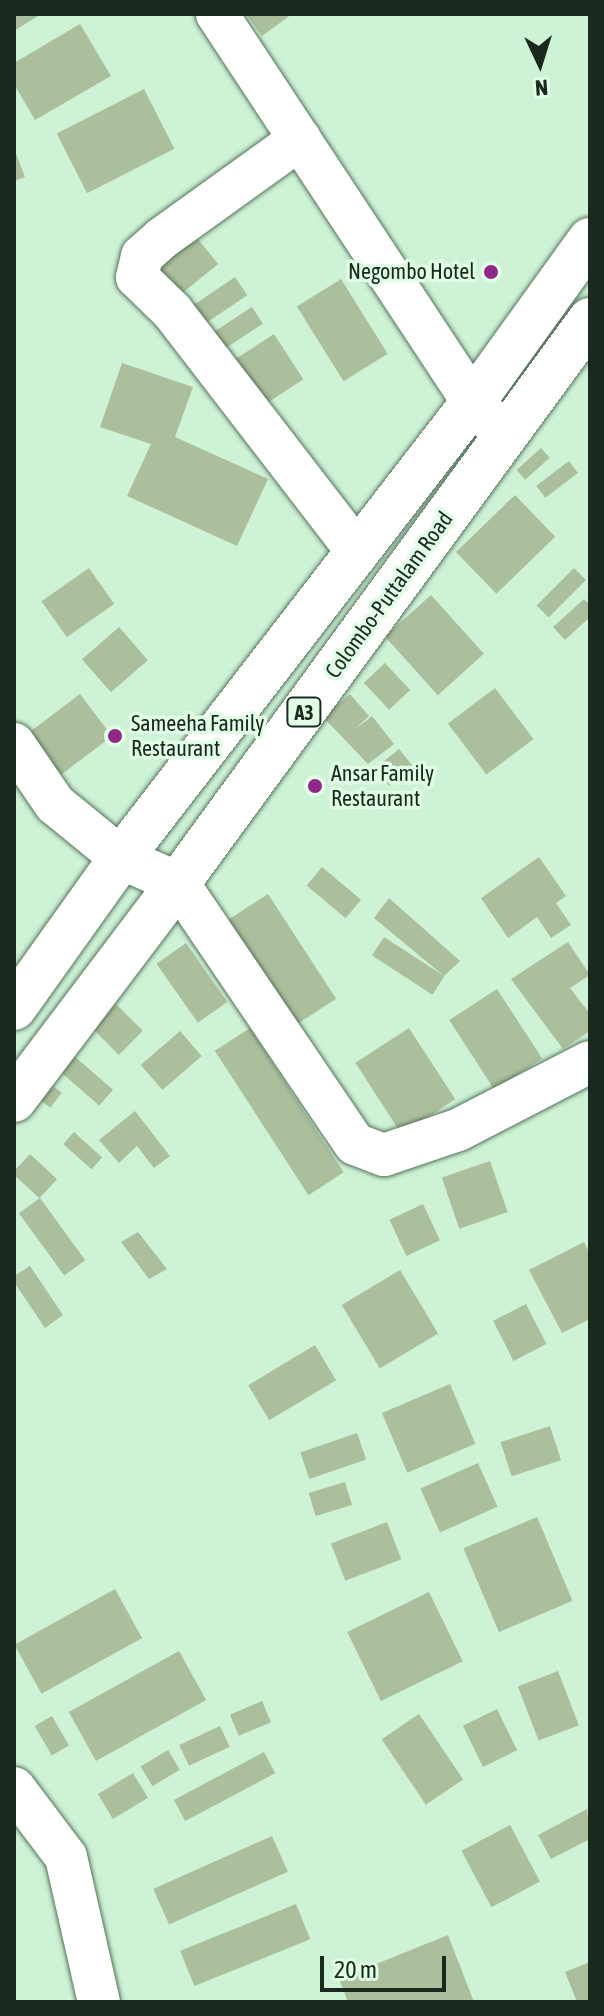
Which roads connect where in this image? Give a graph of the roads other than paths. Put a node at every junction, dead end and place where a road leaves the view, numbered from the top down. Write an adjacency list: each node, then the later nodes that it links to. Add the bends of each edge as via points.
1 (217, 14): 2 (street)
2 (300, 139): 5 (street); 7 (street, via 161,239 142,256 137,277 172,311)
3 (590, 240): 5 (highway, A3)
4 (590, 320): 6 (highway, Colombo-Puttalam Road / A3)
5 (473, 402): 6 (street); 7 (highway, A3)
6 (505, 436): 10 (highway, Colombo-Puttalam Road / A3)
7 (357, 551): 9 (highway, A3)
8 (14, 744): 9 (street, via 55,804)
9 (121, 858): 10 (street); 11 (highway, A3)
10 (178, 883): 12 (street, via 355,1144 384,1155 458,1130); 13 (highway, Colombo-Puttalam Road / A3)
11 (14, 1008)
12 (590, 1062)
13 (14, 1100)
14 (14, 1788): 15 (street, via 66,1857)
15 (99, 2002)

